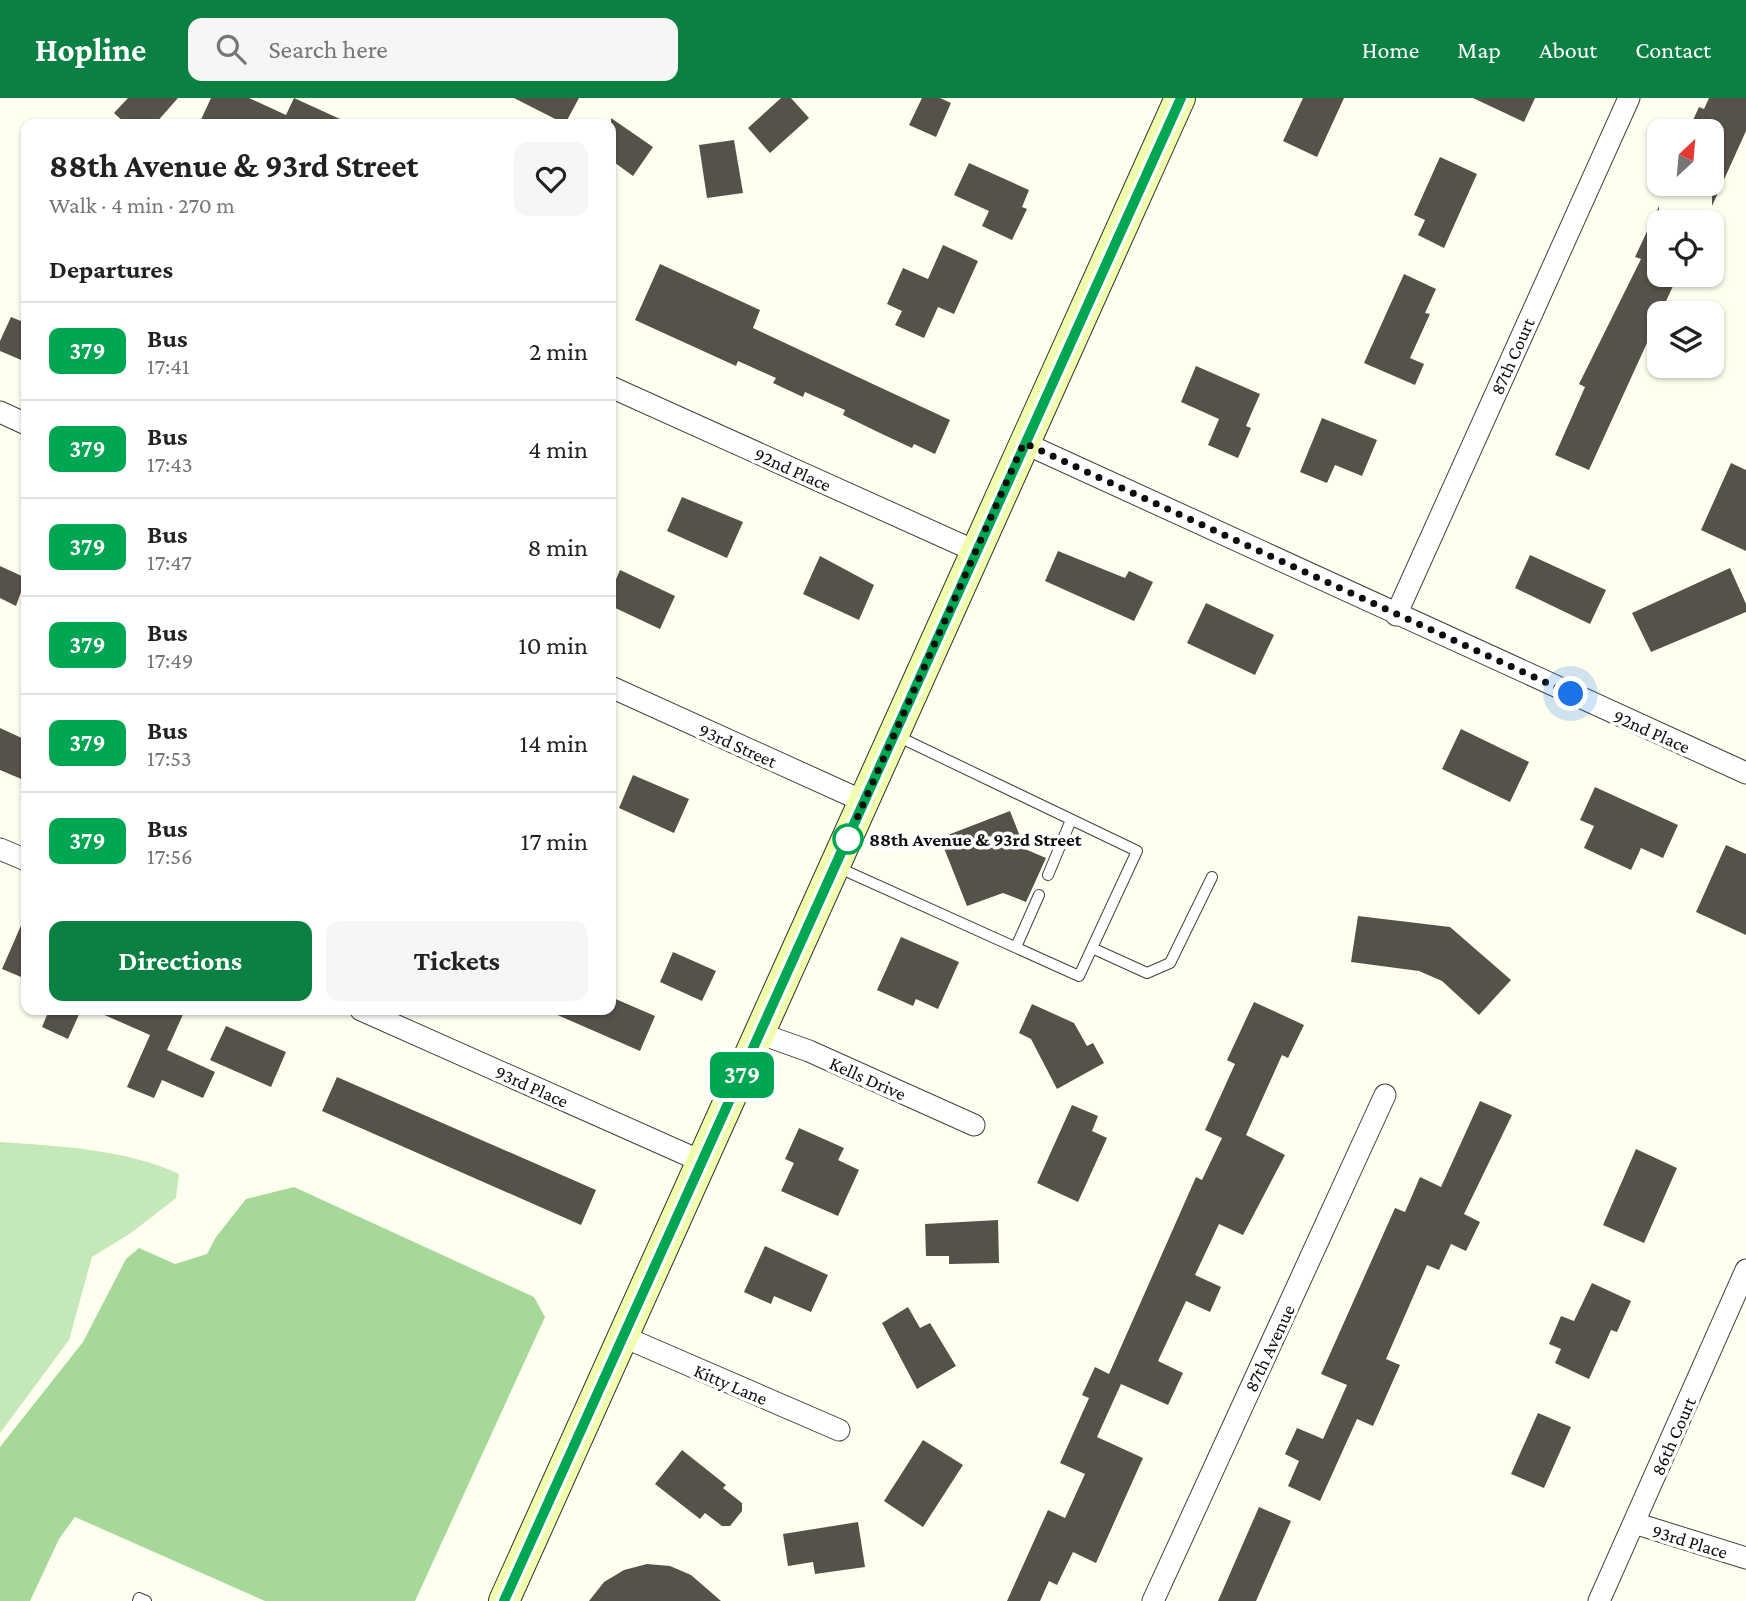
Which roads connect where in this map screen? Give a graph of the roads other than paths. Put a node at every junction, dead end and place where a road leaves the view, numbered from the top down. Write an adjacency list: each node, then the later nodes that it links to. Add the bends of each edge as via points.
1 (1181, 98): 6 (street)
2 (1629, 98): 8 (street, 87th Court)
3 (616, 389): 7 (street, 92nd Place)
4 (0, 412): 5 (street)
5 (21, 422)
6 (1024, 443): 7 (street); 8 (street, 92nd Place)
7 (975, 551): 10 (street)
8 (1395, 615): 11 (street, 92nd Place)
9 (616, 689): 12 (street, 93rd Street)
10 (894, 735): 12 (street); 13 (lane)
11 (1746, 773)
12 (865, 802): 16 (street)
13 (1071, 820): 17 (lane); 21 (lane, via 1137,851)
14 (0, 849): 15 (street)
15 (21, 858)
16 (836, 866): 20 (lane); 23 (street)
17 (1048, 875)
18 (1212, 877): 21 (lane, via 1170,963 1147,972)
19 (1039, 895): 20 (lane)
20 (1016, 947): 21 (lane, via 1079,976)
21 (1092, 948)
22 (372, 1015): 26 (street, 93rd Place)
23 (761, 1034): 25 (street, Kells Drive); 26 (street)
24 (1385, 1095): 35 (street, 87th Avenue)
25 (974, 1125)
26 (703, 1162): 28 (street)
27 (1746, 1270): 30 (street, 86th Court)
28 (624, 1337): 29 (street, Kitty Lane); 34 (street)
29 (839, 1430)
30 (1634, 1523): 31 (street, 93rd Place); 36 (street, 86th Court)
31 (1746, 1558)
32 (138, 1601): 33 (lane)
33 (145, 1601)
34 (504, 1601)
35 (1153, 1601)
36 (1598, 1601)

